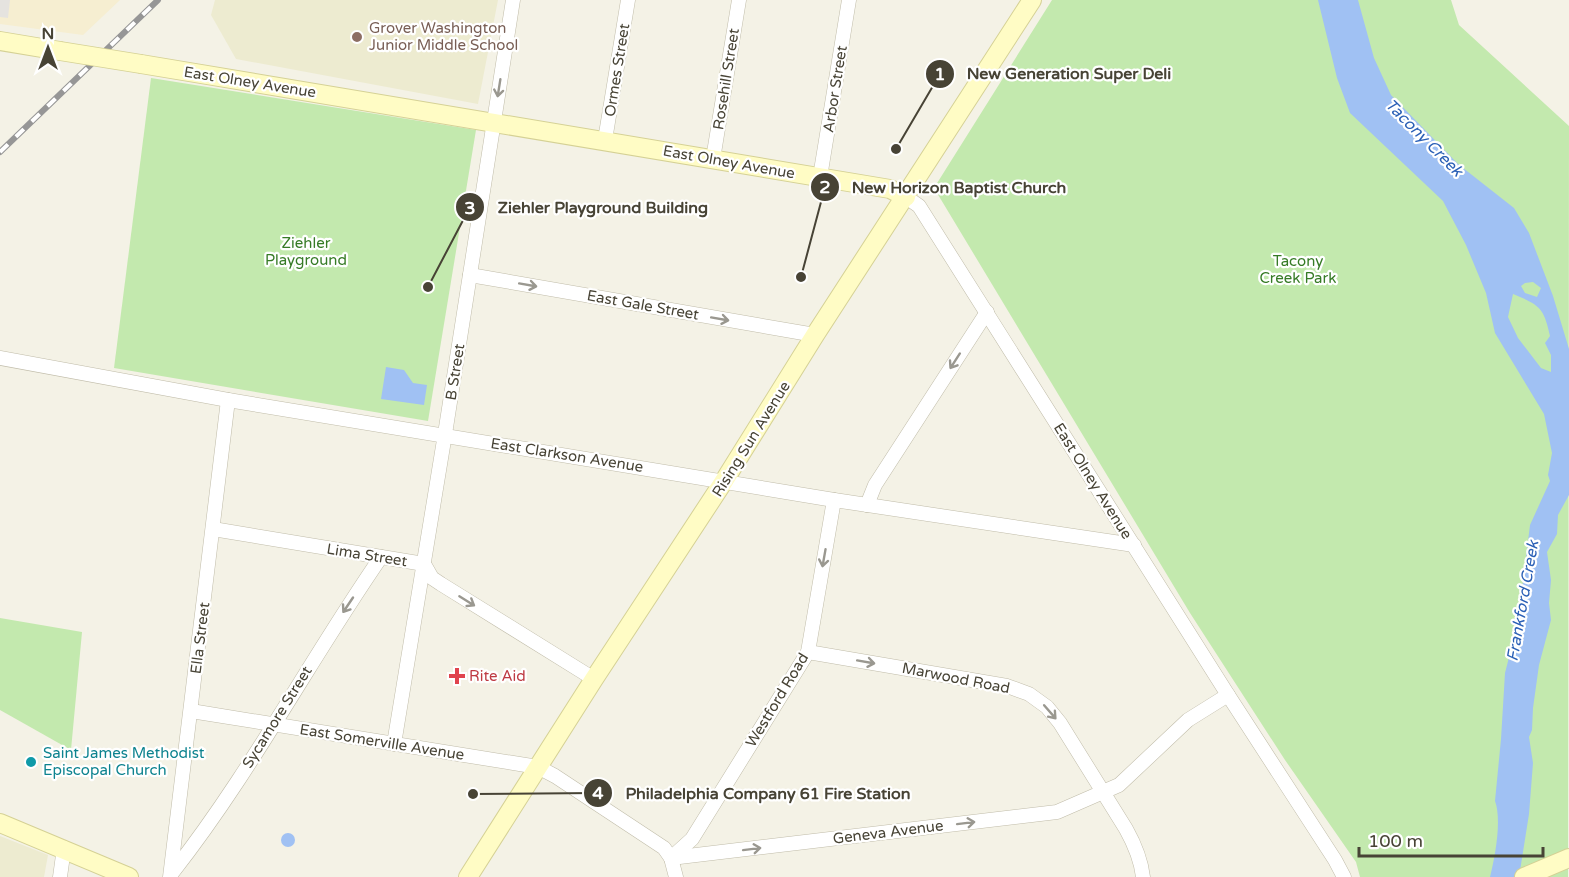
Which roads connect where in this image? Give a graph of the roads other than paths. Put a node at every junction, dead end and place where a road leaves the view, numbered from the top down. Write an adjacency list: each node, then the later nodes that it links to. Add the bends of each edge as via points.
1 (513, 0): 7 (street, B Street, one-way to 7)
2 (628, 0): 8 (street, Ormes Street)
3 (739, 0): 9 (street, Rosehill Street)
4 (849, 0): 10 (street, Arbor Street)
5 (1032, 0): 11 (street, Rising Sun Avenue)
6 (0, 41): 7 (street, East Olney Avenue, bridge)
7 (494, 122): 8 (street, East Olney Avenue); 12 (street, B Street)
8 (605, 140): 9 (street, East Olney Avenue)
9 (713, 159): 10 (street, East Olney Avenue)
10 (820, 177): 11 (street, East Olney Avenue, via 890,189)
11 (906, 197): 13 (street, East Olney Avenue, via 919,206); 14 (street, Rising Sun Avenue)
12 (470, 275): 14 (street, East Gale Street, one-way to 14); 17 (street, B Street)
13 (987, 312): 20 (street, one-way to 20, via 875,485); 22 (street, East Olney Avenue)
14 (815, 335): 18 (street, Rising Sun Avenue)
15 (0, 358): 16 (street, East Clarkson Avenue)
16 (228, 400): 17 (street, East Clarkson Avenue); 21 (street, Ella Street)
17 (445, 434): 18 (street, East Clarkson Avenue); 24 (street, B Street)
18 (724, 481): 19 (street, East Clarkson Avenue); 26 (street, Rising Sun Avenue)
19 (834, 500): 20 (street, East Clarkson Avenue); 25 (street, Westford Road, one-way to 25)
20 (867, 505): 22 (street, East Clarkson Avenue)
21 (213, 529): 23 (street, Lima Street); 28 (street, Ella Street)
22 (1134, 546): 27 (street, East Olney Avenue)
23 (381, 557): 24 (street, Lima Street); 29 (street, Sycamore Street, one-way to 29)
24 (424, 564): 26 (street, Lima Street, one-way to 26, via 432,578); 30 (street, B Street)
25 (808, 652): 32 (street, Marwood Road, one-way to 32, via 1007,686 1029,694 1060,723); 35 (street, Westford Road, via 692,840)
26 (594, 679): 31 (street, Rising Sun Avenue)
27 (1228, 695): 32 (street, Geneva Avenue, via 1188,720 1139,768); 43 (street, East Olney Avenue)
28 (191, 711): 29 (street, East Somerville Avenue); 37 (street, Ella Street)
29 (274, 725): 30 (street, East Somerville Avenue); 37 (street, Sycamore Street)
30 (394, 744): 31 (street, East Somerville Avenue)
31 (538, 767): 35 (street, via 664,848); 40 (street, Rising Sun Avenue)
32 (1103, 793): 35 (street, Geneva Avenue, one-way to 32, via 1057,812); 42 (street, Marwood Road, via 1134,843)
33 (0, 822): 34 (street)
34 (64, 848): 38 (street); 39 (street)
35 (671, 858): 41 (street)
36 (1569, 858): 44 (street)
37 (170, 876)
38 (60, 877)
39 (129, 877)
40 (468, 877)
41 (676, 877)
42 (1143, 877)
43 (1344, 877)
44 (1524, 877)

